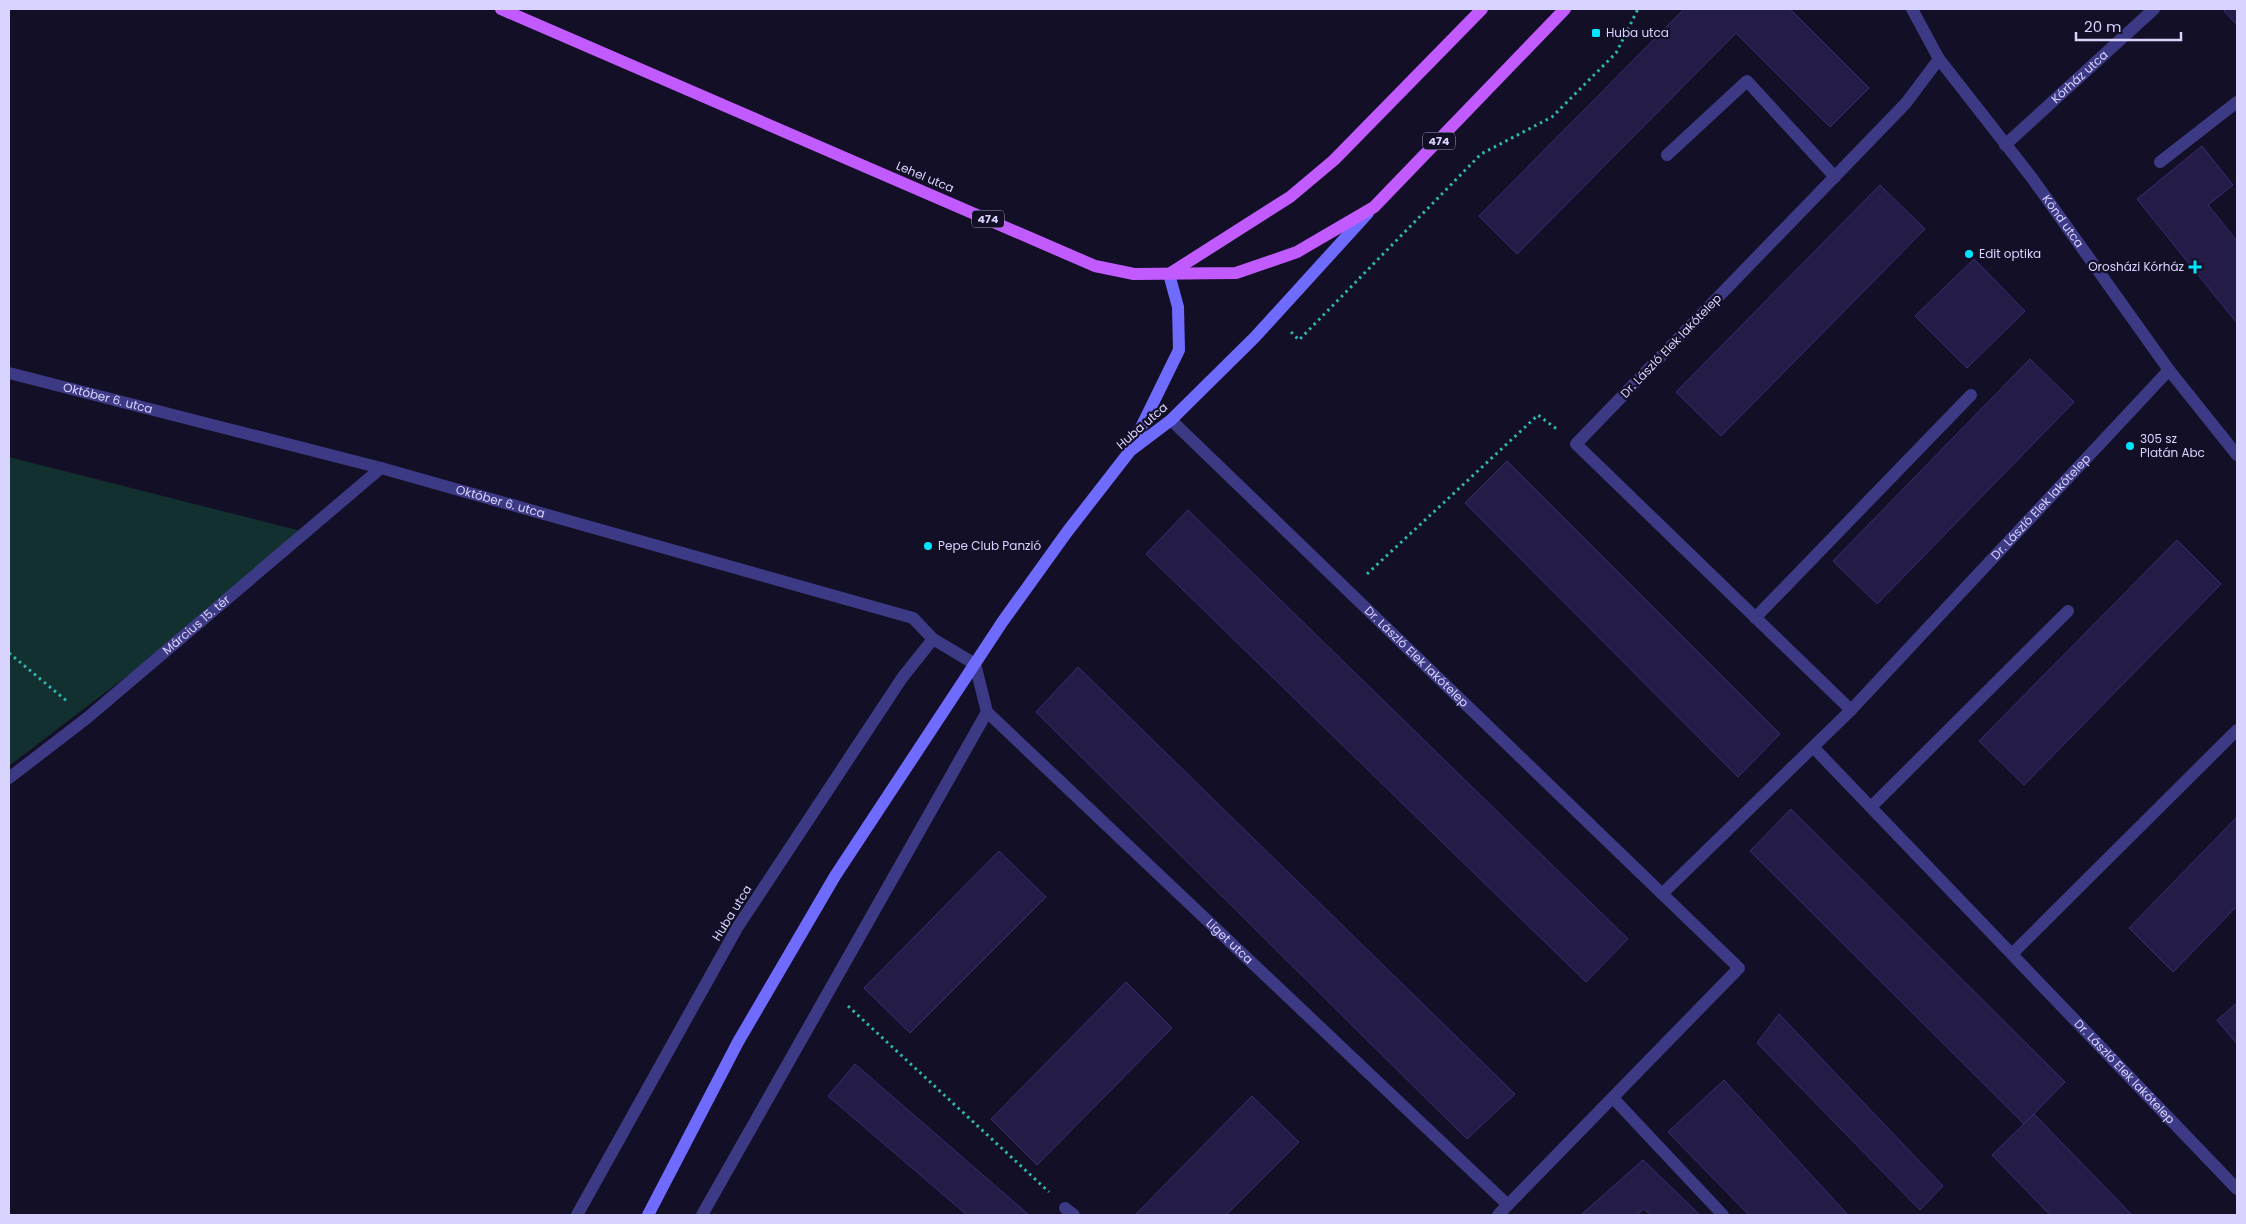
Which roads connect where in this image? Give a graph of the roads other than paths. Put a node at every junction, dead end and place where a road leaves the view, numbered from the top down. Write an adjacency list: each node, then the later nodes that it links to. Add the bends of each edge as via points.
1 (501, 9): 13 (main road, Lehel utca / 474, via 1095,266 1134,274)
2 (1482, 9): 13 (main road, via 1334,160 1297,191)
3 (1565, 9): 12 (main road, Huba utca / 474)
4 (1912, 9): 6 (street, Könd utca)
5 (2154, 9): 8 (street, Kórház utca)
6 (1939, 58): 8 (street, Könd utca); 11 (street, Dr. László Elek lakótelep, via 1906,103)
7 (2237, 102): 10 (street)
8 (2005, 145): 14 (street, Könd utca)
9 (1667, 155): 11 (street, via 1747,82)
10 (2160, 162)
11 (1835, 177): 22 (street, Dr. László Elek lakótelep, via 1576,444)
12 (1374, 206): 13 (main road, Huba utca / 474, via 1297,252 1264,265 1236,273); 17 (main road, Huba utca, via 1255,337)
13 (1169, 274): 18 (main road, via 1178,306 1179,350)
14 (2169, 370): 19 (street, Könd utca); 25 (street, Dr. László Elek lakótelep)
15 (9, 373): 20 (street, Október 6. utca)
16 (1971, 395): 22 (street)
17 (1170, 420): 18 (main road, Huba utca); 31 (street, Dr. László Elek lakótelep)
18 (1130, 451): 24 (main road, Huba utca, via 1067,532)
19 (2237, 455)
20 (381, 468): 23 (street, Október 6. utca, via 913,618); 29 (street, Március 15. tér, via 87,718)
21 (2068, 611): 30 (street)
22 (1755, 618): 25 (street)
23 (933, 639): 24 (street, Október 6. utca); 36 (street, Huba utca, via 902,678 737,928)
24 (975, 664): 26 (street); 37 (main road, Huba utca, via 830,884 738,1042)
25 (1851, 710): 28 (street, Dr. László Elek lakótelep)
26 (987, 712): 35 (street, Liget utca); 38 (street)
27 (2237, 730): 32 (street)
28 (1813, 746): 30 (street, Dr. László Elek lakótelep); 31 (street, Dr. László Elek lakótelep)
29 (9, 778)
30 (1871, 807): 32 (street, Dr. László Elek lakótelep)
31 (1662, 894): 33 (street, Dr. László Elek lakótelep, via 1739,968)
32 (2012, 954): 34 (street, Dr. László Elek lakótelep)
33 (1612, 1098): 35 (street); 40 (street)
34 (2237, 1189)
35 (1508, 1205): 39 (street)
36 (577, 1215)
37 (648, 1215)
38 (702, 1215)
39 (1498, 1215)
40 (1723, 1215)

